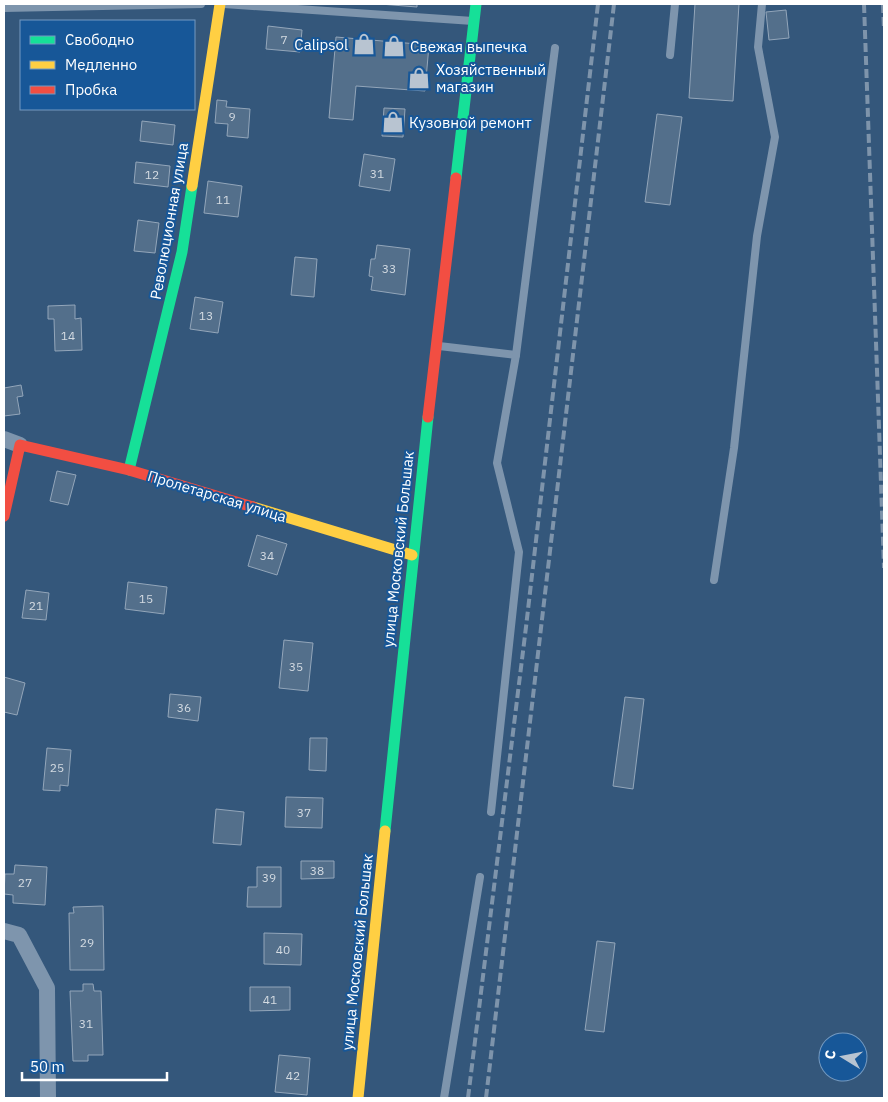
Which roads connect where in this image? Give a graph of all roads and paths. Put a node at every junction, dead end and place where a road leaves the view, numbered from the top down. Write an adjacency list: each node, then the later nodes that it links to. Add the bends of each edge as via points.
1 (201, 4): 7 (lane)
2 (220, 4): 16 (street, Революционная улица, via 182,252)
3 (224, 4): 9 (lane)
4 (476, 4): 9 (street, улица Московский Большак)
5 (674, 4): 11 (lane)
6 (762, 4): 19 (lane, via 758,47 775,138 757,236 734,448)
7 (123, 5): 8 (lane)
8 (4, 8)
9 (475, 21): 12 (street, улица Московский Большак)
10 (555, 48): 13 (lane)
11 (670, 55)
12 (438, 346): 13 (lane); 18 (street, улица Московский Большак)
13 (516, 354): 20 (lane, via 497,463 519,552)
14 (4, 439): 15 (street, Пролетарская улица)
15 (20, 445): 16 (street, Пролетарская улица); 17 (street)
16 (129, 470): 18 (street, Пролетарская улица)
17 (4, 516)
18 (412, 555): 24 (street, улица Московский Большак)
19 (714, 580)
20 (491, 812)
21 (480, 877): 25 (lane)
22 (4, 931): 23 (street, via 20,935 47,988)
23 (48, 1098)
24 (358, 1098)
25 (444, 1098)

